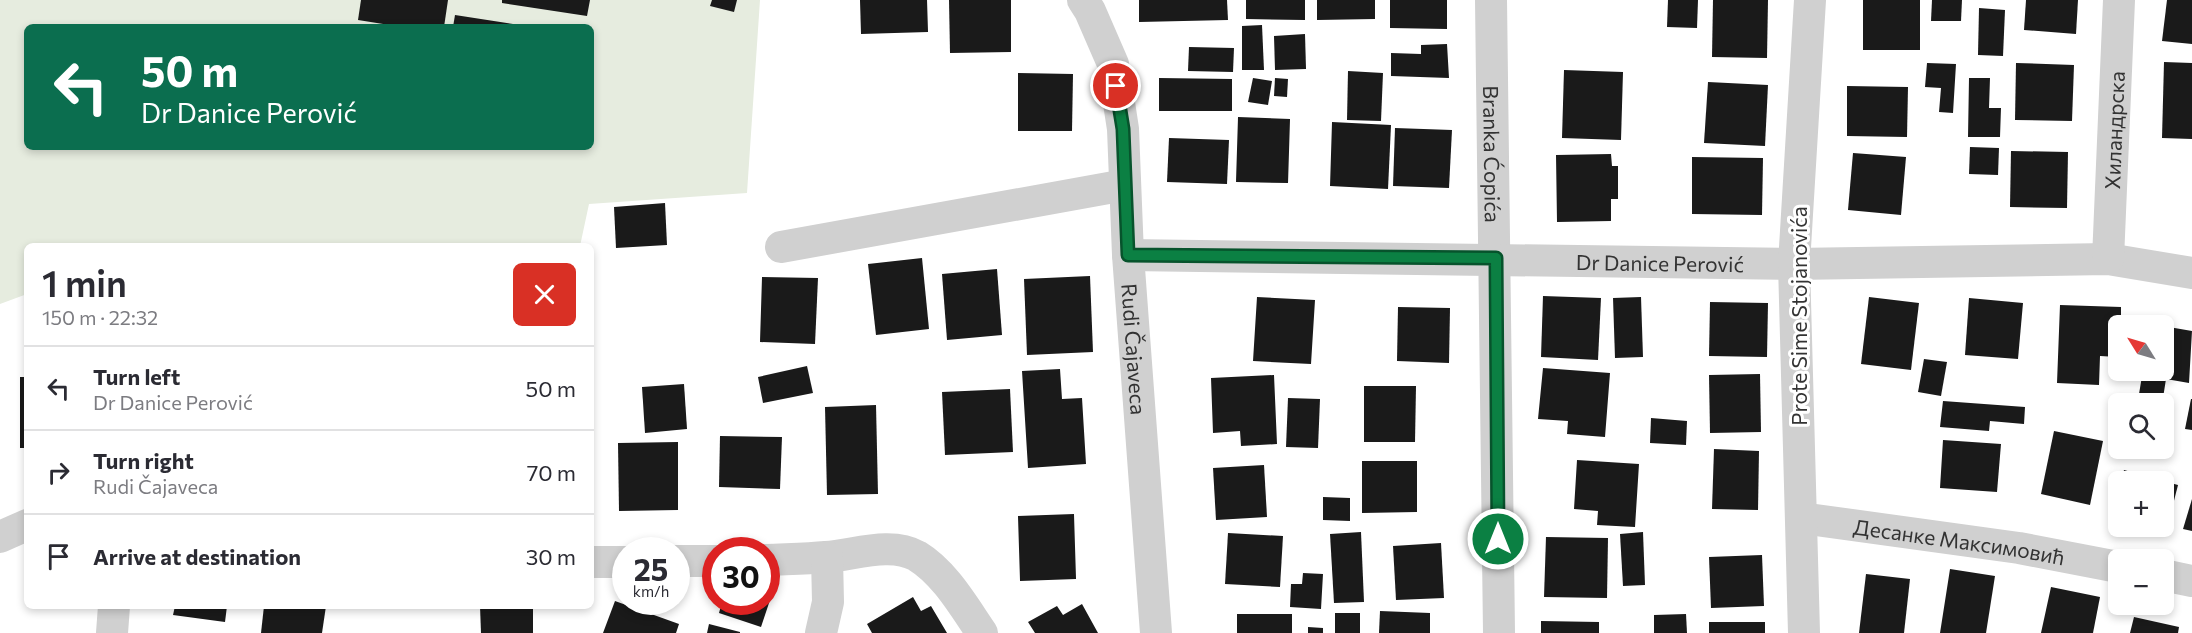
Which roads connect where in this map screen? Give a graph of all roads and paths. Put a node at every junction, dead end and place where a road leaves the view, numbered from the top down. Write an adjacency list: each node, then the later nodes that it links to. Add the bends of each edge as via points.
1 (1083, 0): 5 (street, Rudi Čajaveca, via 1113,64 1123,129)
2 (1491, 0): 8 (street, Branka Ćopića)
3 (1810, 0): 10 (street, Prote Sime Stojanovića)
4 (2119, 0): 9 (street, Хиландрска)
5 (1125, 184): 6 (street); 7 (street, Rudi Čajaveca)
6 (781, 247)
7 (1128, 255): 8 (street, Dr Danice Perović); 26 (street, Rudi Čajaveca)
8 (1496, 258): 10 (street, Dr Danice Perović); 27 (street, Branka Ćopića)
9 (2108, 259): 10 (street, Dr Danice Perović); 11 (street, Dr Danice Perović)
10 (1794, 264): 12 (street, Prote Sime Stojanovića)
11 (2192, 273)
12 (1801, 518): 19 (street, Десанке Максимовић, via 2019,548); 28 (street, Prote Sime Stojanovića)
13 (24, 526): 14 (street)
14 (0, 537)
15 (827, 557): 16 (street); 24 (street, via 828,602); 25 (street, via 892,549 915,555 954,593)
16 (780, 559)
17 (594, 562): 18 (street)
18 (612, 562)
19 (2108, 565)
20 (2174, 577): 21 (street)
21 (2192, 581)
22 (114, 609): 23 (street)
23 (112, 633)
24 (821, 633)
25 (982, 633)
26 (1156, 633)
27 (1499, 633)
28 (1804, 633)

